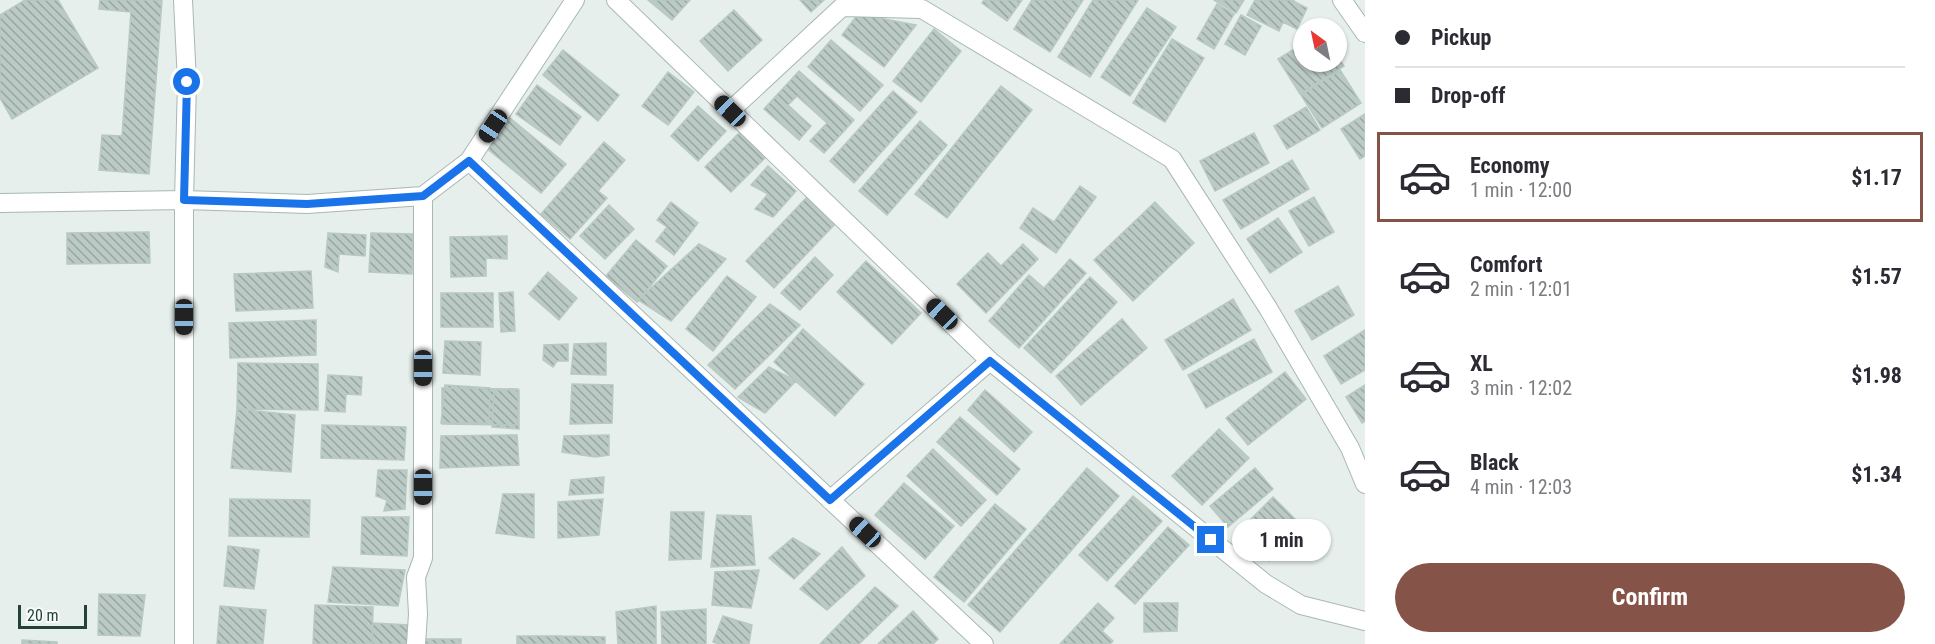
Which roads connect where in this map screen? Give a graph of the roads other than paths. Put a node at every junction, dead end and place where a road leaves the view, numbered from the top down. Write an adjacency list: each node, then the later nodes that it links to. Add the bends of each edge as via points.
1 (183, 0): 10 (street, via 187,82)
2 (575, 0): 8 (street)
3 (616, 0): 7 (street)
4 (1342, 0): 6 (street)
5 (922, 4): 7 (street, via 842,7); 13 (street, via 1172,159 1268,308 1350,448)
6 (1365, 33)
7 (730, 111): 12 (street)
8 (469, 161): 9 (street); 14 (street)
9 (423, 196): 10 (street, via 307,204); 17 (street, via 423,558 416,577)
10 (184, 200): 11 (street); 16 (street)
11 (0, 203)
12 (990, 361): 14 (street); 15 (street, via 1266,585 1301,605)
13 (1365, 484)
14 (830, 500): 18 (street)
15 (1365, 621)
16 (184, 644)
17 (416, 644)
18 (984, 644)

